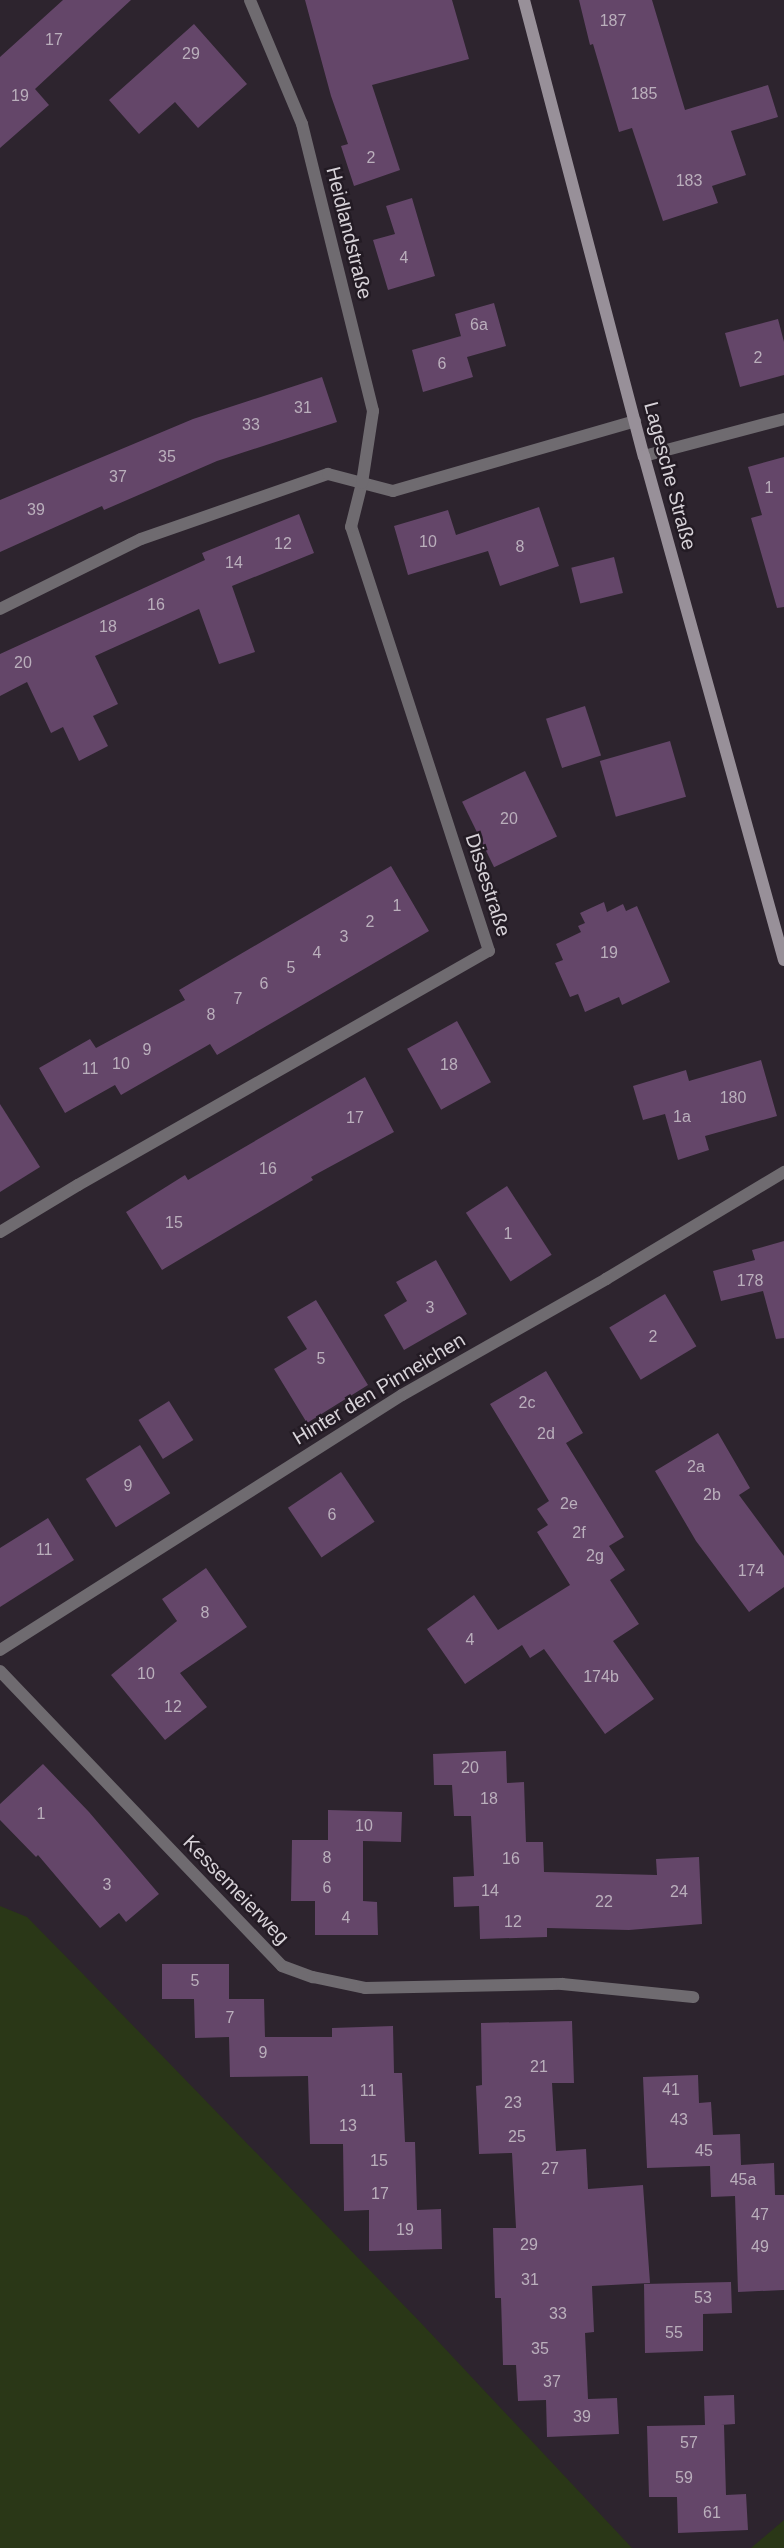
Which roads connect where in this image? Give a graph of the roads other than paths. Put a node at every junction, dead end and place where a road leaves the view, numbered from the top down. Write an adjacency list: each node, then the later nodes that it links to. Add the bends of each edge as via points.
1 (250, 0): 6 (street, Heidlandstraße, via 302,124 373,411)
2 (524, 0): 4 (street, Lagesche Straße)
3 (784, 419): 5 (street)
4 (635, 421): 5 (street, Lagesche Straße); 6 (street, via 393,491)
5 (644, 456): 8 (street, Lagesche Straße)
6 (363, 483): 7 (street, via 328,474 163,531); 10 (street, Dissestraße, via 351,526 489,951)
7 (0, 609)
8 (784, 960)
9 (784, 1172): 11 (street, Hinter den Pinneichen, via 402,1395)
10 (0, 1232)
11 (0, 1650)
12 (0, 1671): 13 (street, Kessemeierweg, via 282,1966 365,1988 562,1984)
13 (693, 1997)

